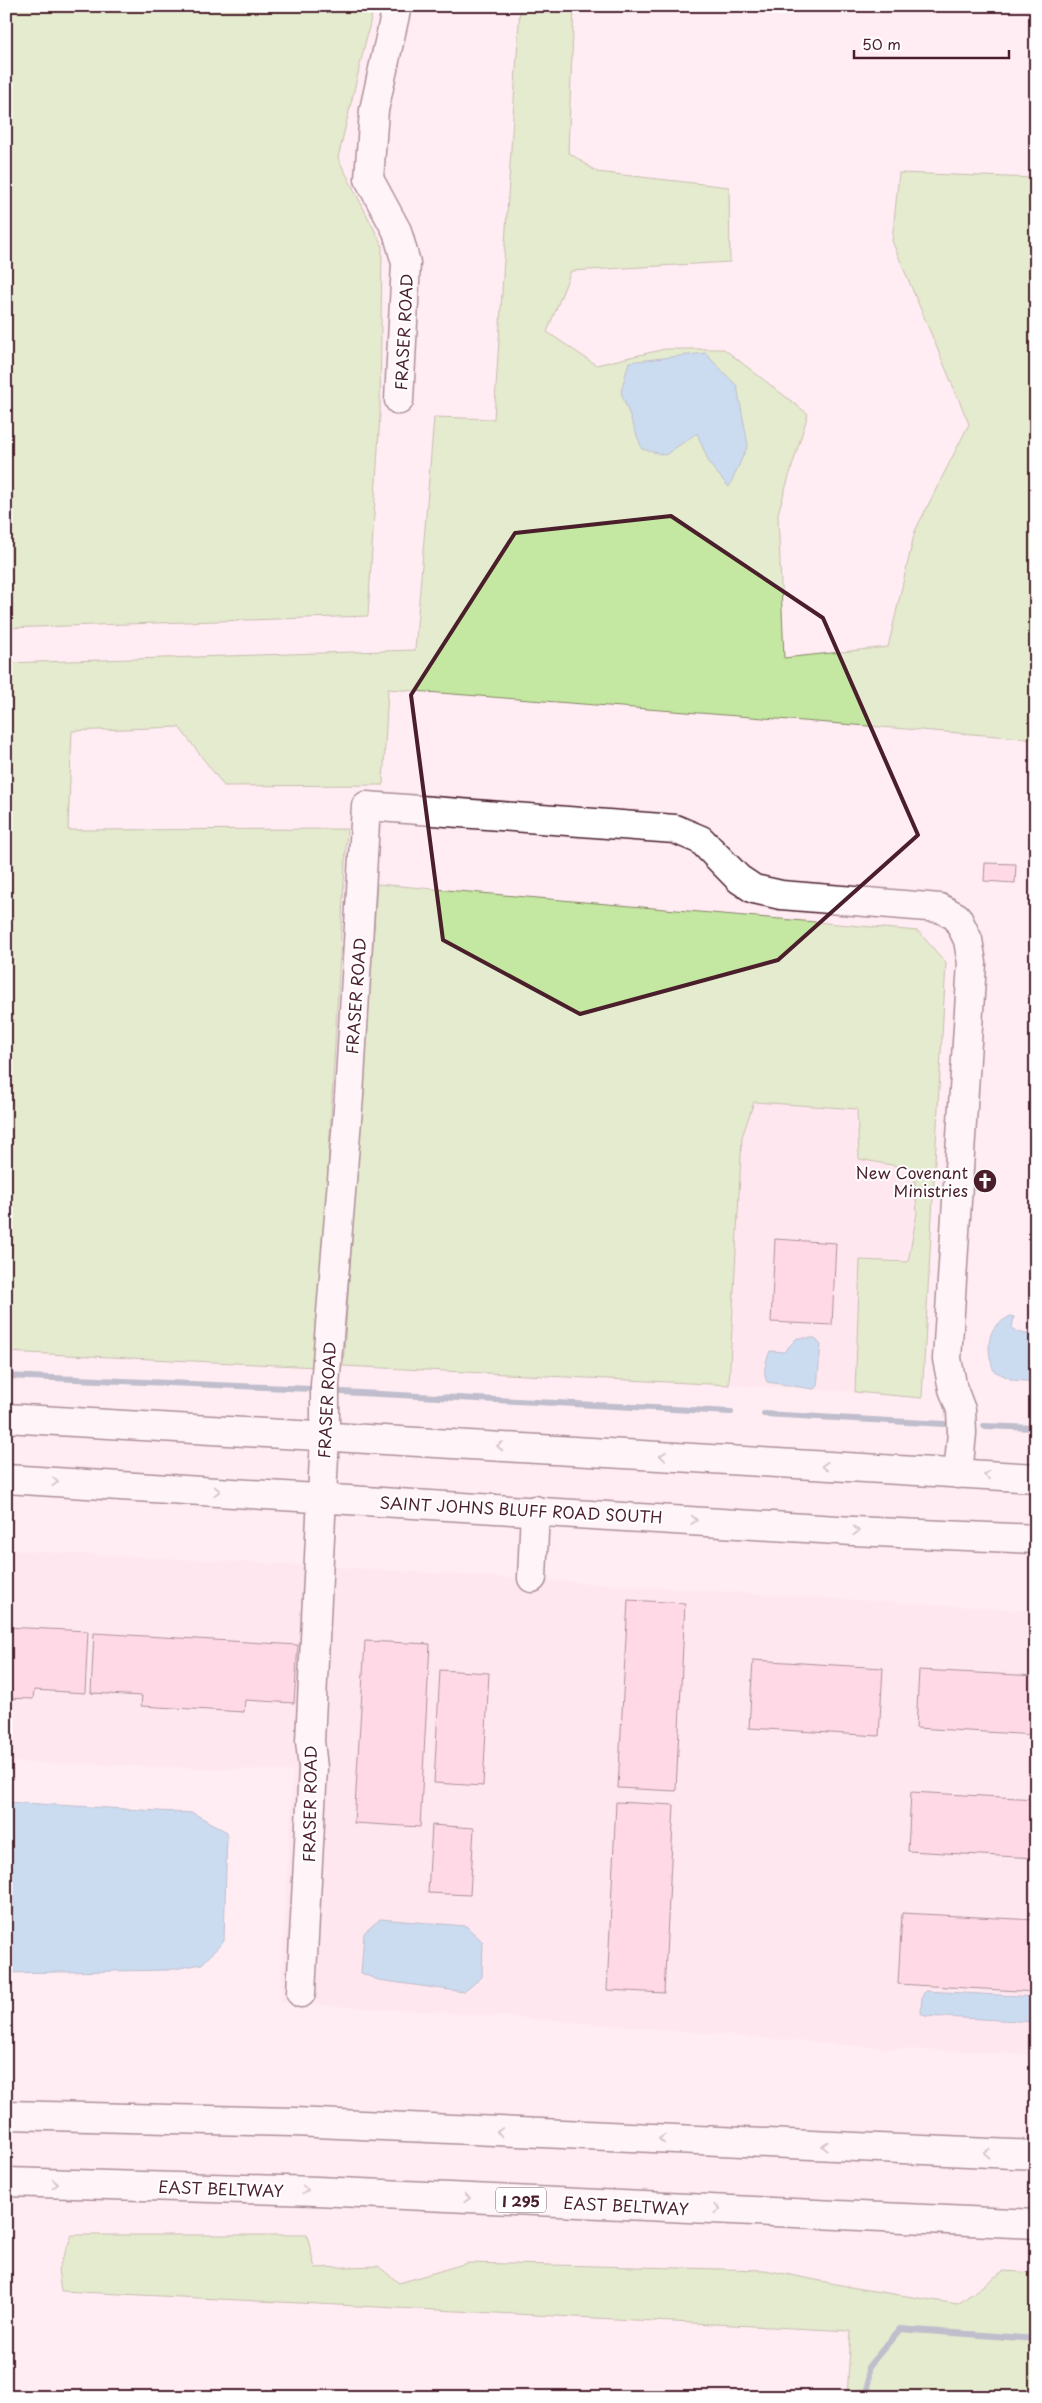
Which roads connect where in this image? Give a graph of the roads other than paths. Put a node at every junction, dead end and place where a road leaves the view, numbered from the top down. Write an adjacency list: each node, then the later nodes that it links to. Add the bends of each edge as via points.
1 (397, 6): 2 (main road, FRASER ROAD, via 374,110 369,179 397,231 406,263)
2 (399, 400)
3 (6, 1418): 4 (main road)
4 (325, 1435): 5 (main road, one-way to 4); 5 (main road, FRASER ROAD, via 325,1385 348,1096 366,806 675,829 701,840 739,879 754,889 781,896 940,908 958,917 968,940 972,963 947,1359 960,1410 962,1433); 8 (main road, FRASER ROAD)
5 (958, 1474): 6 (main road, one-way to 5)
6 (1036, 1478)
7 (6, 1479): 8 (main road, SAINT JOHNS BLUFF ROAD SOUTH, one-way to 8)
8 (322, 1498): 9 (main road, SAINT JOHNS BLUFF ROAD SOUTH); 12 (main road, FRASER ROAD)
9 (534, 1510): 10 (main road, SAINT JOHNS BLUFF ROAD SOUTH, one-way to 10, via 853,1531); 11 (main road)
10 (1036, 1539)
11 (532, 1578)
12 (301, 1993)
13 (6, 2115): 14 (main road, one-way to 13, via 304,2123)
14 (1036, 2156)
15 (6, 2182): 16 (main road, EAST BELTWAY / I 295, one-way to 16, via 318,2191)
16 (1036, 2224)

